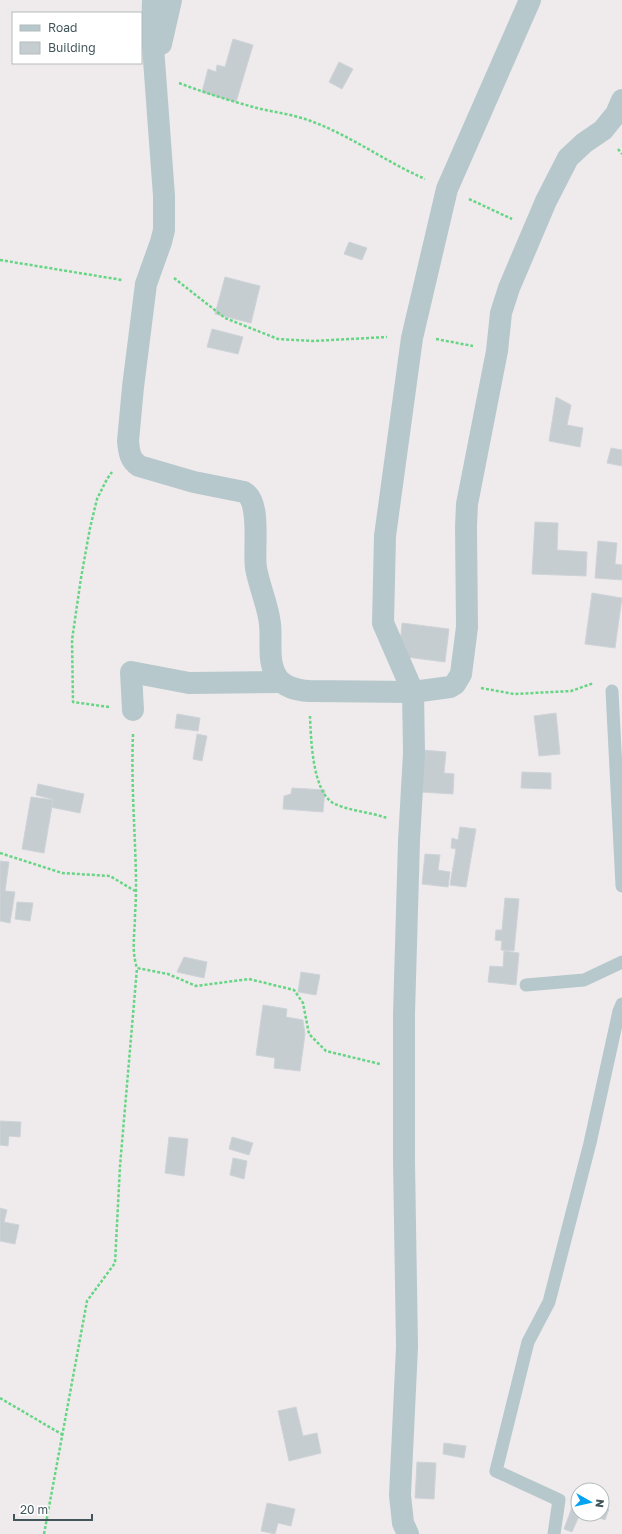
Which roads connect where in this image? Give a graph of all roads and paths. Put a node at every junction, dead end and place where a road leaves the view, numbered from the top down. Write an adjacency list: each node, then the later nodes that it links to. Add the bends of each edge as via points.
1 (153, 0): 4 (street)
2 (171, 0): 4 (street)
3 (530, 0): 6 (street)
4 (154, 74): 6 (path, via 202,92 304,118 333,130 402,169); 9 (street, via 164,196 164,230)
5 (622, 100): 7 (street, via 616,114 603,130 568,158)
6 (447, 189): 7 (path); 11 (street)
7 (534, 229): 12 (street, via 501,313)
8 (0, 260): 10 (path)
9 (154, 262): 10 (street); 11 (path, via 225,318 278,339 313,341)
10 (146, 284): 13 (street, via 133,387)
11 (412, 338): 12 (path, via 442,339); 18 (street, via 385,536 383,623)
12 (496, 351): 16 (street, via 467,504 467,627 463,667)
13 (129, 450): 15 (street, via 133,462 140,466 194,482 240,491 250,497 254,506 256,568 270,623 271,662); 20 (path, via 107,479 97,499 90,528 72,640 72,702)
14 (600, 681): 16 (path, via 571,691 514,694)
15 (280, 682): 17 (street, via 295,690); 20 (street, via 189,683 131,672)
16 (455, 684): 18 (street, via 444,689)
17 (309, 691): 18 (street); 21 (path, via 312,749 320,788 333,802 395,821)
18 (413, 692): 21 (street, via 414,753)
19 (612, 692): 23 (lane)
20 (133, 710): 24 (path, via 132,773)
21 (409, 840): 29 (street)
22 (0, 853): 24 (path, via 62,873 110,876)
23 (622, 886)
24 (136, 892): 26 (path, via 133,949)
25 (622, 962): 27 (lane, via 584,980)
26 (137, 968): 29 (path, via 168,974 196,986 249,979 294,990 303,1003 309,1034 326,1051); 31 (path, via 120,1166 115,1263 87,1301)
27 (526, 985)
28 (622, 1004): 34 (lane, via 549,1302 528,1342 496,1471 559,1500)
29 (404, 1069): 33 (street, via 407,1347 400,1495 403,1523)
30 (0, 1398): 31 (path)
31 (63, 1435): 32 (path)
32 (44, 1534)
33 (408, 1534)
34 (554, 1534)

